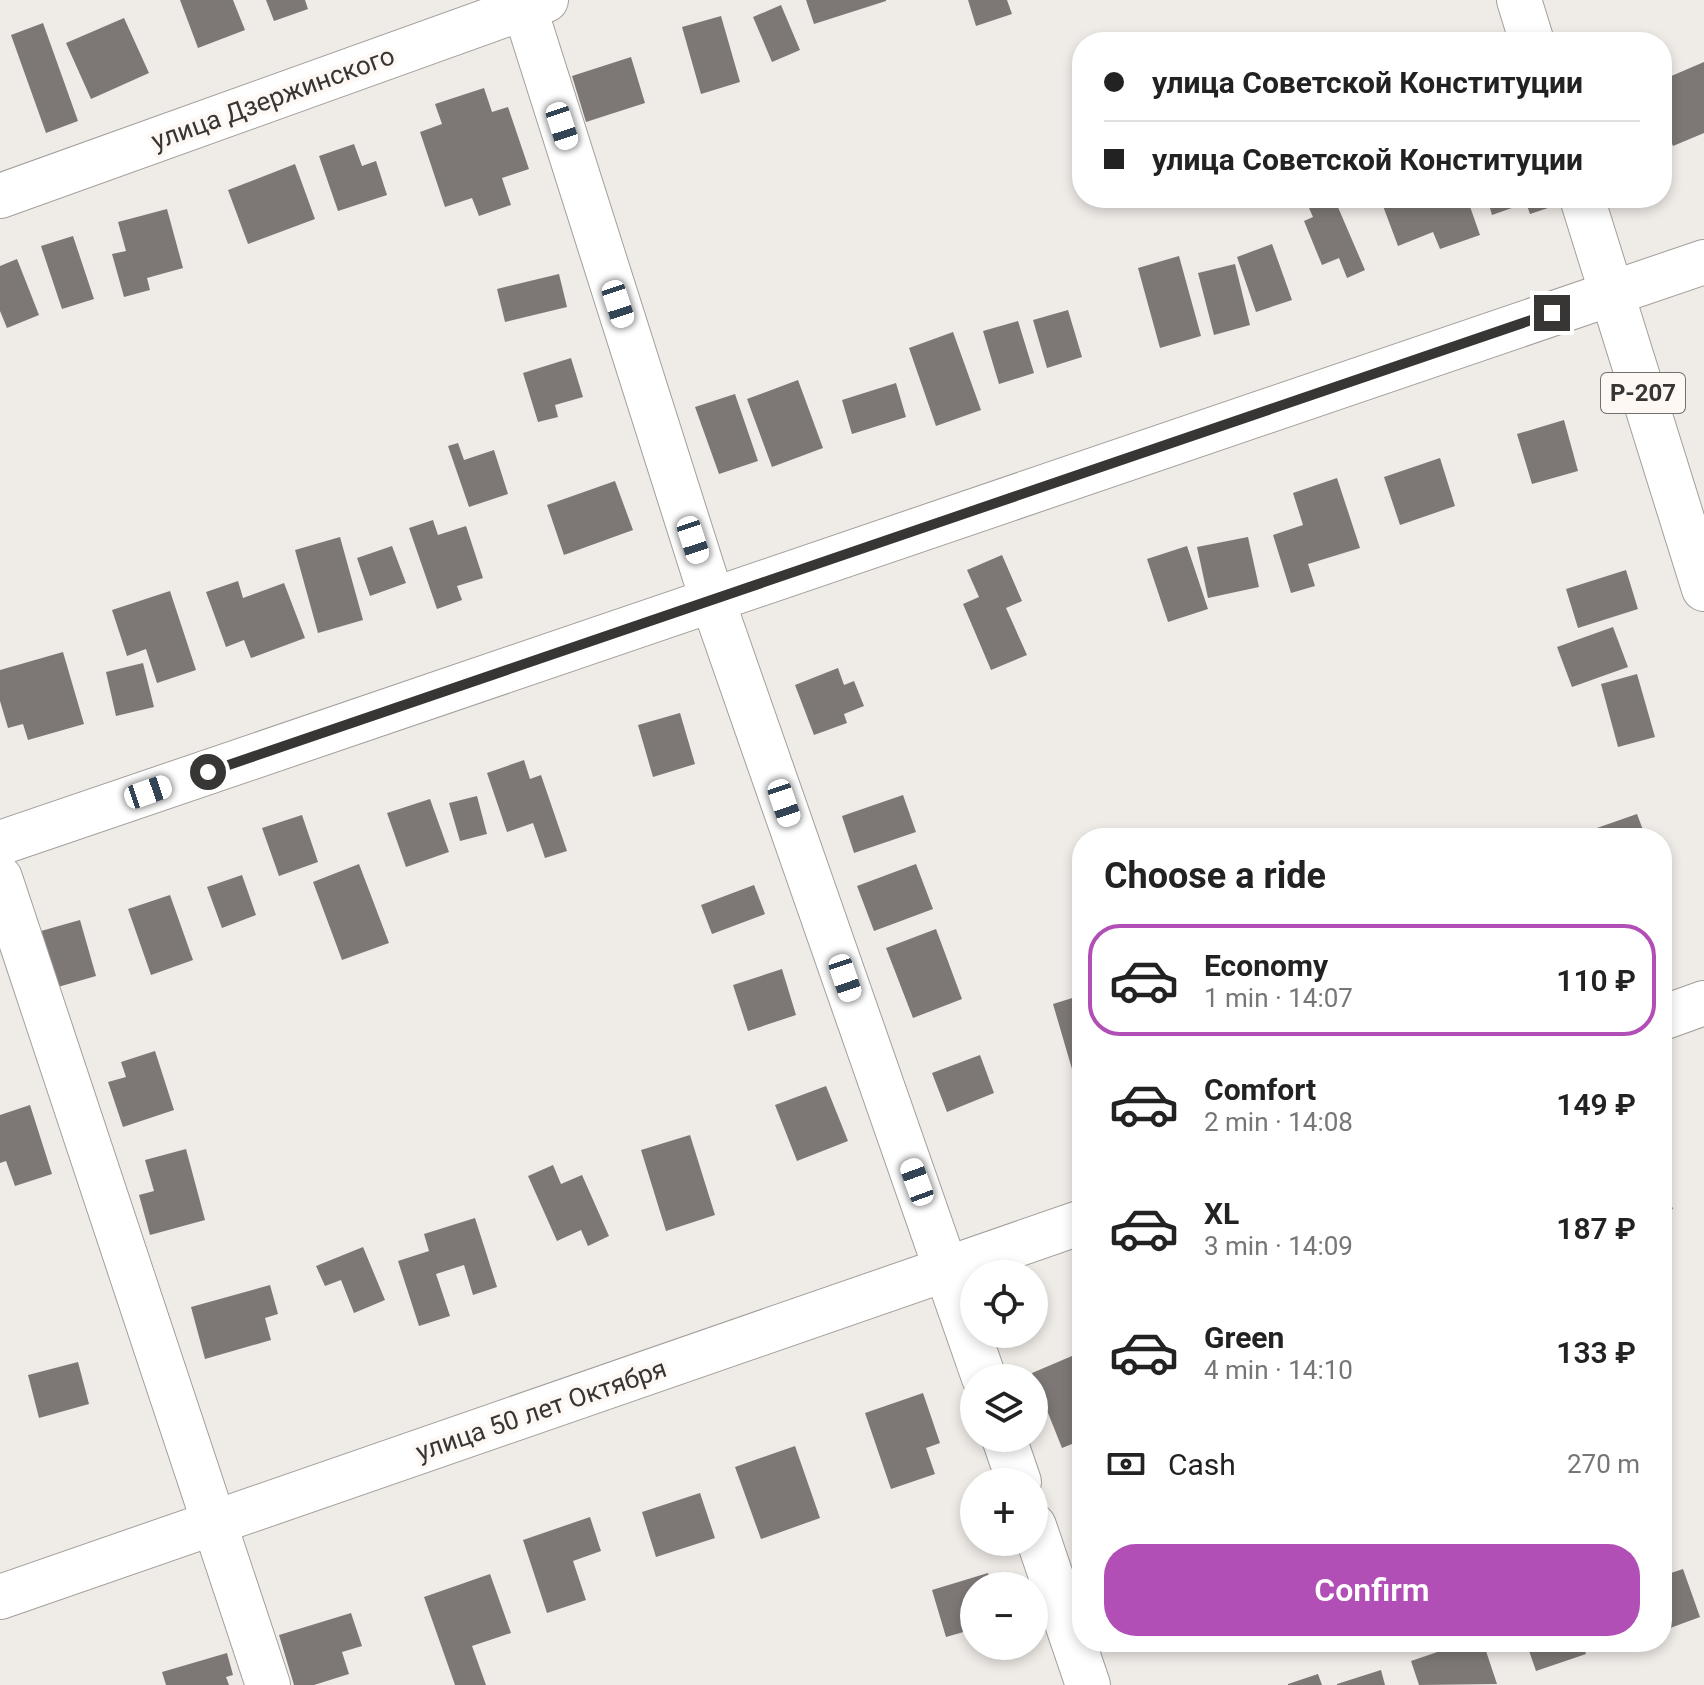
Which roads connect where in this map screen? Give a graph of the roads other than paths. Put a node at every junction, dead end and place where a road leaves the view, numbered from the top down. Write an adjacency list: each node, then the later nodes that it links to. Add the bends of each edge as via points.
1 (1519, 0): 3 (street)
2 (531, 3): 4 (street, улица Дзержинского); 9 (street)
3 (1529, 32)
4 (0, 196)
5 (1585, 208): 7 (street, Р-207)
6 (1704, 262): 7 (street)
7 (1612, 293): 8 (street, Р-207); 9 (street)
8 (1704, 589)
9 (712, 599): 10 (street); 15 (street)
10 (0, 843)
11 (0, 878): 17 (street)
12 (1704, 1003): 13 (street)
13 (1672, 1014)
14 (1072, 1225): 15 (street, улица 50 лет Октября)
15 (947, 1269): 16 (street); 17 (street, улица 50 лет Октября)
16 (979, 1364)
17 (213, 1524): 19 (street, улица 50 лет Октября); 22 (street)
18 (1044, 1556): 20 (street)
19 (0, 1597)
20 (1072, 1638)
21 (1077, 1652): 23 (street)
22 (268, 1685)
23 (1088, 1685)

